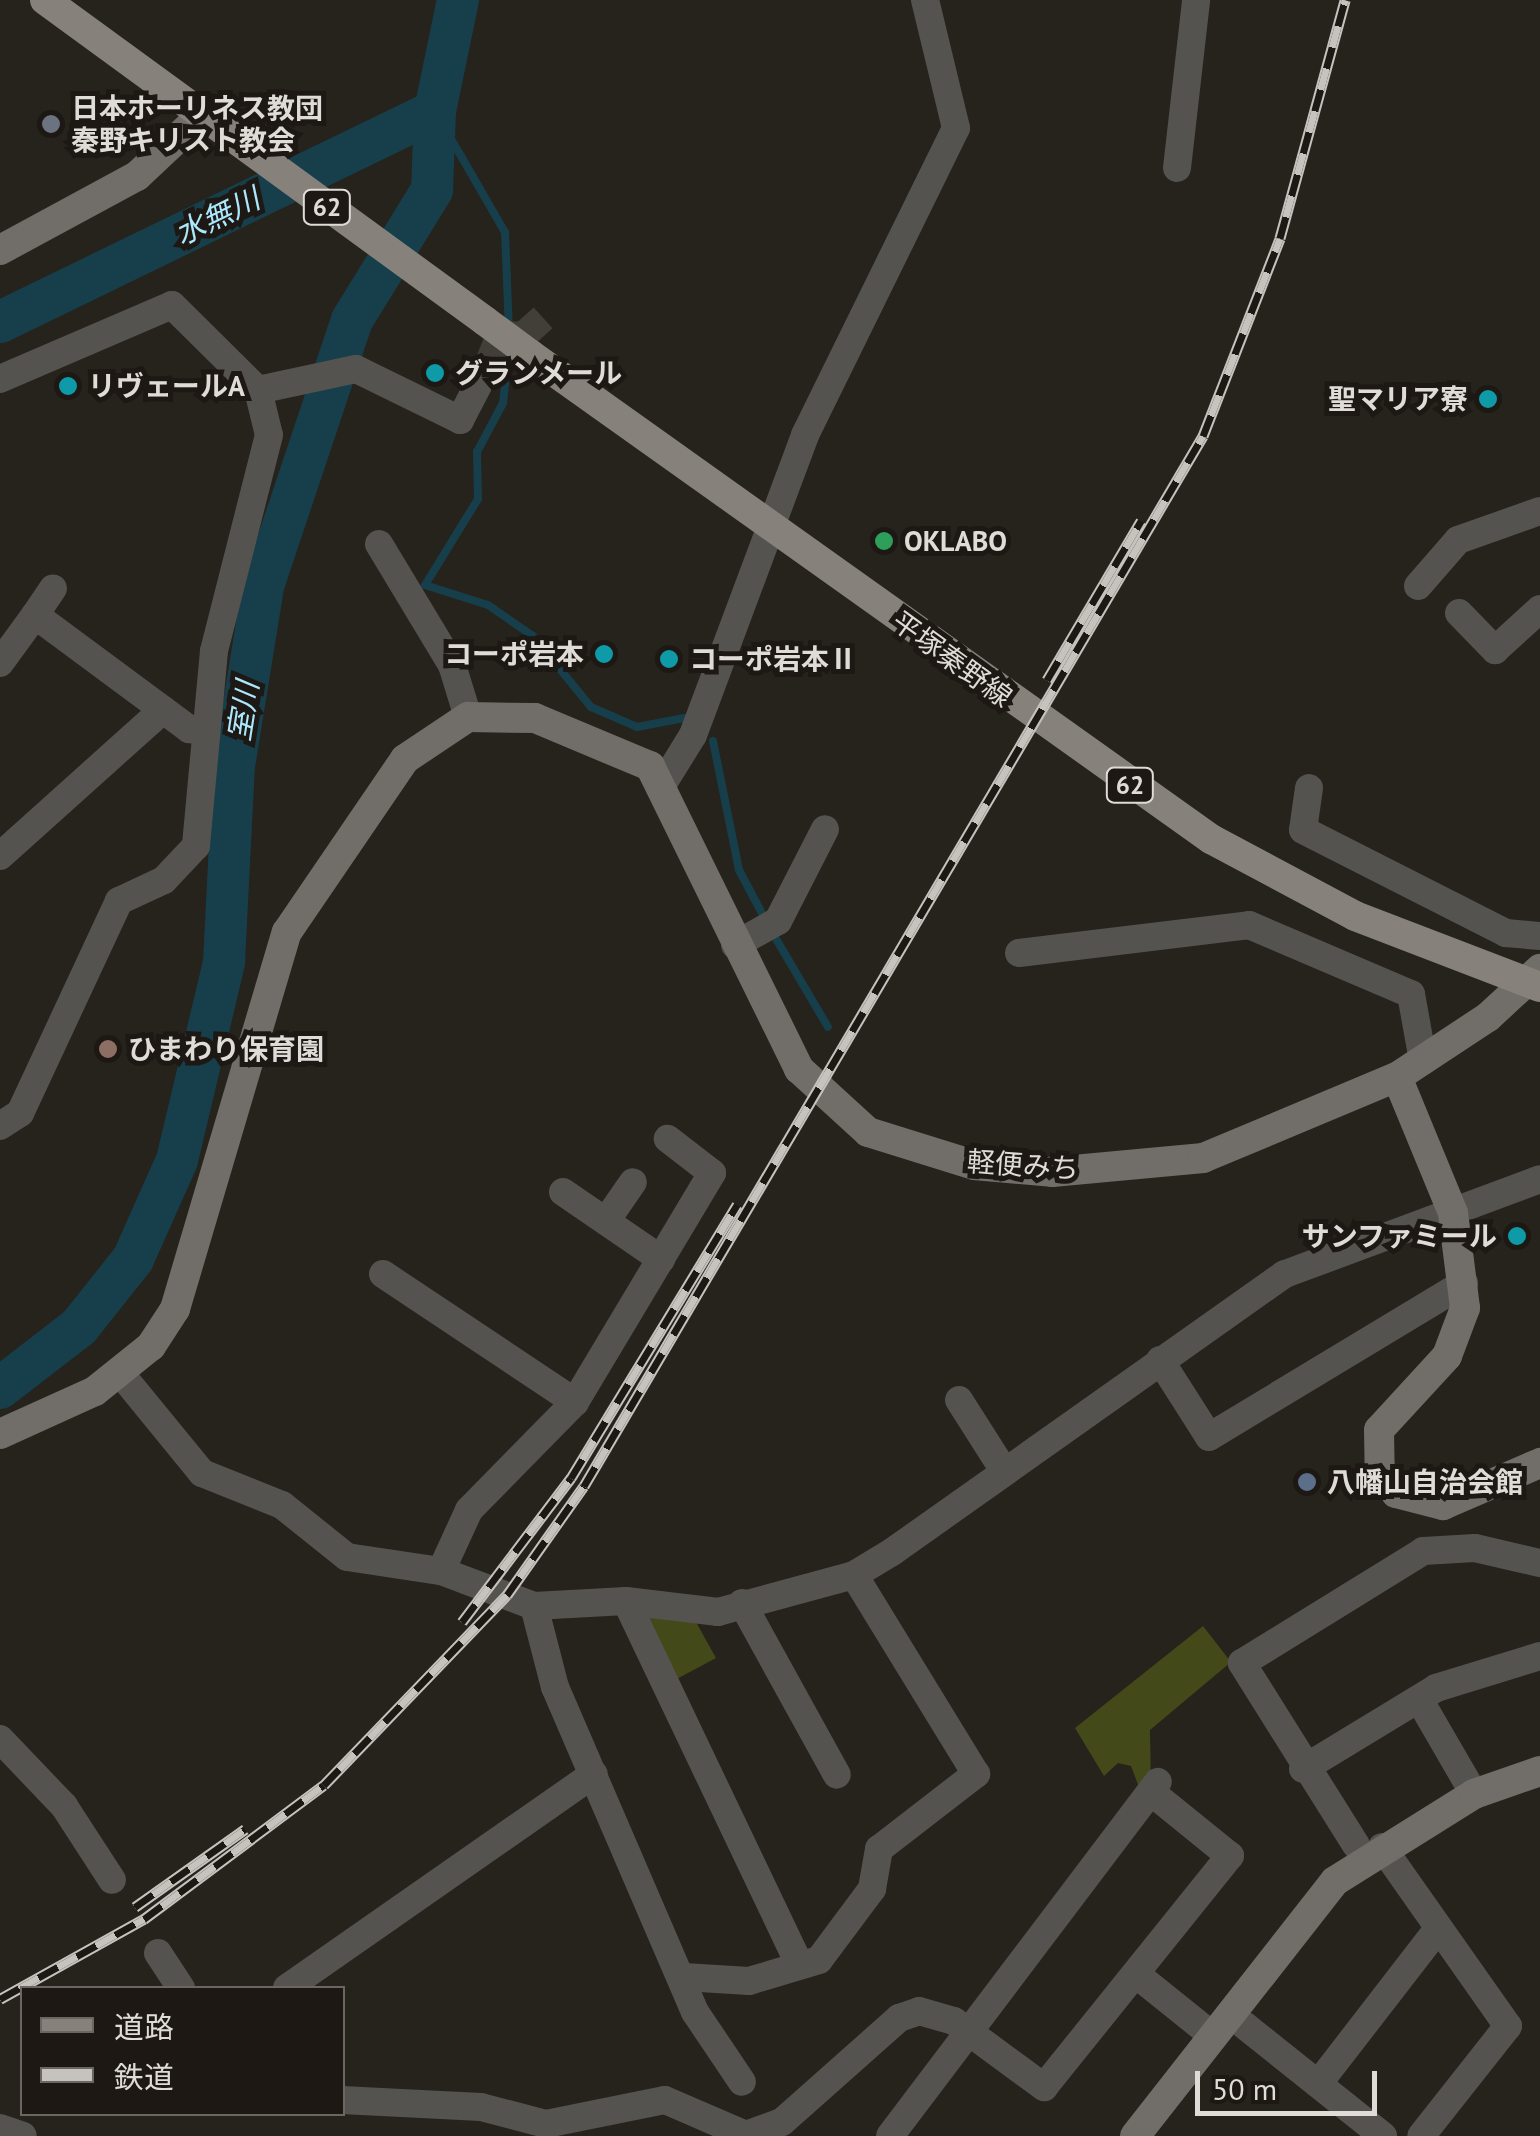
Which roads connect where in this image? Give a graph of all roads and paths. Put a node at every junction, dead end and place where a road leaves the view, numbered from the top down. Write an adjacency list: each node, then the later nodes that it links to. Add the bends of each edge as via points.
1 (45, 0): 4 (main road, 62)
2 (925, 0): 11 (street, via 956,128 805,435)
3 (1196, 0): 5 (street)
4 (202, 116): 6 (street, via 137,176); 11 (main road, 平塚秦野線 / 62, bridge)
5 (1177, 168)
6 (0, 250)
7 (486, 370): 9 (street, via 460,420 356,368)
8 (0, 379): 9 (street, via 172,305)
9 (258, 390): 21 (street, via 266,467 218,633)
10 (1540, 511): 13 (street, via 1458,540)
11 (770, 528): 22 (street, via 693,735); 29 (main road, 平塚秦野線 / 62, via 1210,839 1355,916)
12 (379, 544): 20 (street, via 452,665)
13 (1418, 586)
14 (53, 588): 17 (street)
15 (1540, 609): 16 (street, via 1495,650)
16 (1458, 614)
17 (35, 615): 18 (street); 19 (street)
18 (0, 663)
19 (163, 710): 21 (street); 25 (street)
20 (468, 718): 22 (street, via 535,718 634,755); 42 (street, via 405,759 287,932 175,1309)
21 (204, 730): 31 (street, via 196,846 164,880 119,901 20,1113)
22 (664, 782): 26 (street, 軽便みち)
23 (1308, 788): 27 (street, via 1303,830 1506,933)
24 (825, 829): 26 (street)
25 (0, 856)
26 (757, 933): 30 (street, 軽便みち, via 799,1069 835,1110 868,1132 974,1165 1052,1172 1202,1158)
27 (1540, 936)
28 (1019, 952): 30 (street, via 1249,925 1411,994)
29 (1536, 986): 30 (street, 軽便みち)
30 (1410, 1069): 36 (street)
31 (0, 1126)
32 (668, 1139): 38 (street, via 712,1173)
33 (1540, 1180): 36 (street)
34 (634, 1182): 37 (street)
35 (564, 1192): 37 (street)
36 (1453, 1214): 40 (street); 41 (street, via 1285,1274)
37 (606, 1221): 38 (street)
38 (661, 1259): 44 (street)
39 (383, 1274): 44 (street)
40 (1464, 1284): 41 (street, via 1209,1436); 46 (street, via 1447,1356 1379,1430 1380,1469 1396,1493 1443,1504)
41 (1160, 1360): 47 (street)
42 (121, 1374): 45 (street); 49 (street, via 202,1473 282,1505 347,1557)
43 (959, 1400): 47 (street)
44 (576, 1402): 49 (street, via 470,1510)
45 (0, 1434)
46 (1540, 1463)
47 (1004, 1469): 50 (street)
48 (1540, 1563): 57 (street, via 1475,1548 1423,1551 1242,1663)
49 (441, 1571): 53 (street)
50 (854, 1575): 52 (street); 66 (street, via 976,1774 879,1849 872,1889 820,1960)
51 (626, 1601): 52 (street, via 718,1612); 53 (street); 66 (street)
52 (742, 1603): 60 (street)
53 (534, 1606): 59 (street, via 555,1687)
54 (1540, 1656): 55 (street)
55 (1420, 1698): 57 (street); 61 (street)
56 (0, 1738): 63 (street, via 64,1806)
57 (1303, 1769): 62 (street)
58 (1540, 1771): 61 (street)
59 (594, 1774): 68 (street); 70 (street)
60 (837, 1775)
61 (1474, 1794): 62 (street)
62 (1369, 1846): 64 (street); 73 (street)
63 (112, 1880)
64 (1438, 1930): 75 (street); 80 (street, via 1508,2026)
65 (158, 1952): 69 (street)
66 (800, 1966): 68 (street, via 749,1981)
67 (1138, 1975): 72 (street, via 1044,2087); 72 (street, via 1230,1856 1157,1789); 73 (street)
68 (684, 1978): 74 (street, via 695,2012)
69 (179, 1986)
70 (289, 1986)
71 (1244, 2025): 75 (street)
72 (970, 2032): 76 (street, via 939,2013 900,2018 782,2122 746,2135 664,2100 546,2124 481,2107); 77 (street)
73 (1213, 2036): 78 (street)
74 (742, 2082)
75 (1318, 2084): 79 (street)
76 (345, 2100)
77 (890, 2136)
78 (1134, 2136)
79 (1383, 2136)
80 (1421, 2136)

